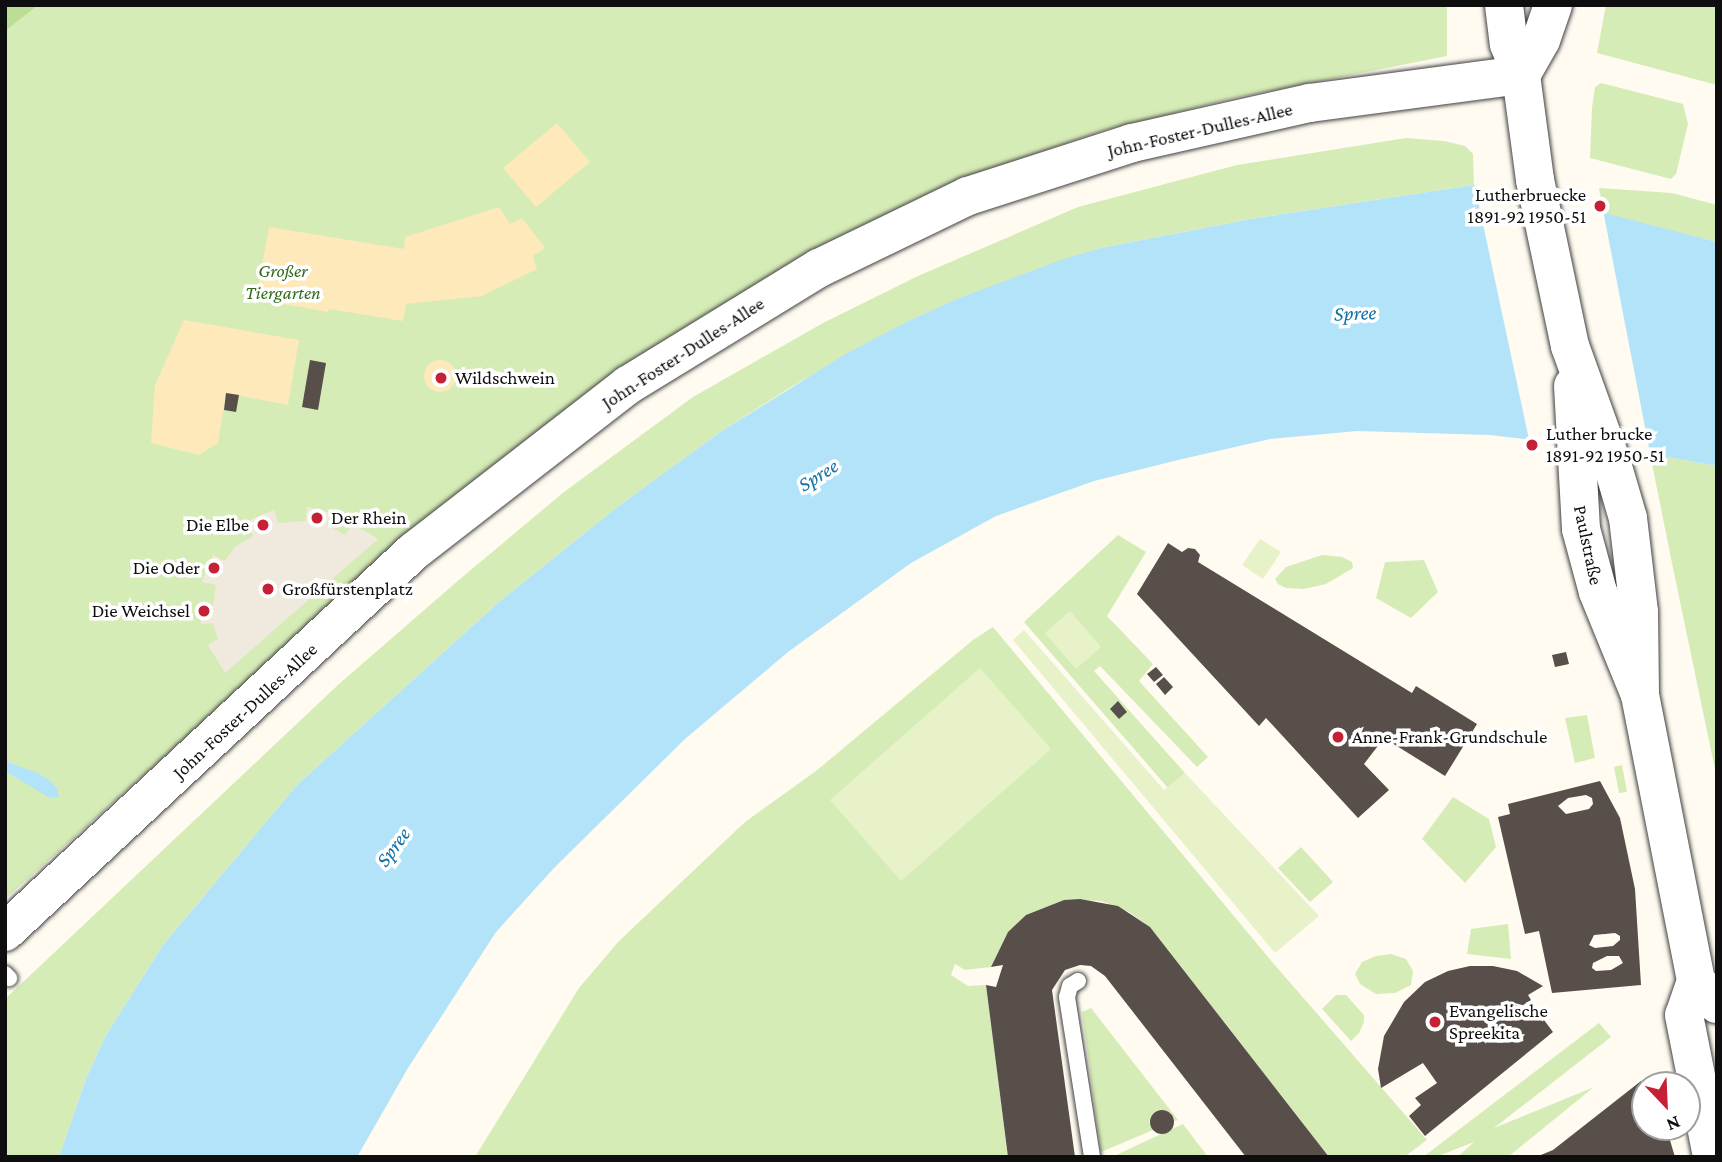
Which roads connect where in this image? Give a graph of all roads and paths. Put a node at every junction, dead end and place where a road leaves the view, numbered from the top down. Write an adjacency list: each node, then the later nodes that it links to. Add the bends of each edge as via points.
1 (1504, 5): 3 (street, Paulstraße, via 1507,33)
2 (1553, 5): 3 (street, via 1541,40)
3 (1521, 75): 4 (street, John-Foster-Dulles-Allee, via 1310,103 1132,143 968,196 819,268 628,385 414,551); 6 (street, Paulstraße, via 1535,180 1594,459 1581,529 1640,695)
4 (5, 932)
5 (1078, 981): 7 (lane, via 1070,986 1067,997)
6 (1707, 992): 8 (street, Paulstraße, via 1684,1015)
7 (1092, 1157)
8 (1712, 1157)

